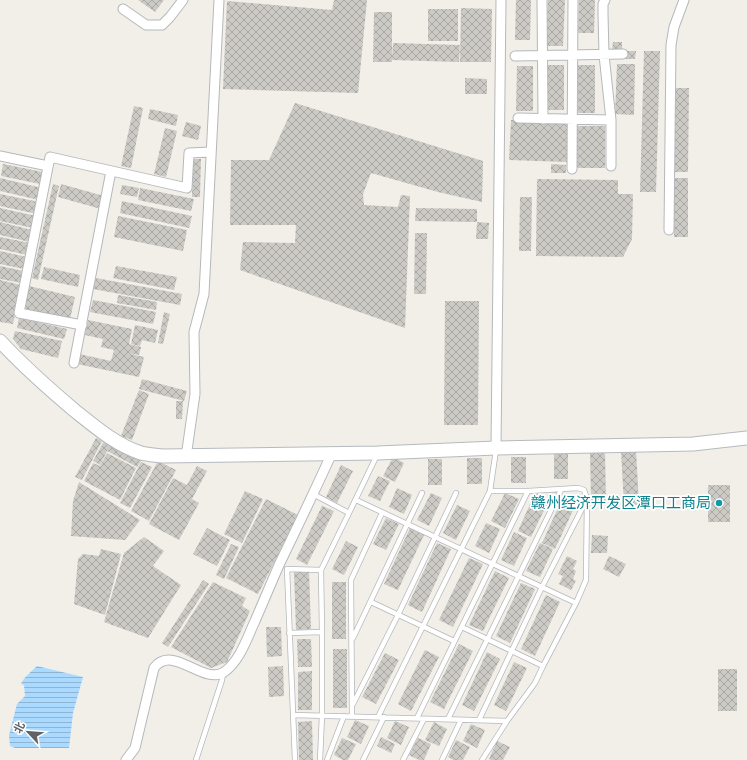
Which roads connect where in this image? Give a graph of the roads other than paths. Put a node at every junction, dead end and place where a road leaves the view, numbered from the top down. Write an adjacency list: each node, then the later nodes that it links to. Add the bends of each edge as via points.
1 (183, 0): 8 (street, via 162,25 146,25)
2 (219, 0): 18 (street)
3 (500, 0): 29 (street)
4 (542, 0): 13 (street)
5 (573, 0): 10 (street)
6 (605, 0): 11 (street)
7 (684, 0): 24 (street, via 674,27 671,45)
8 (123, 9)
9 (623, 54): 11 (street)
10 (572, 55): 11 (street); 13 (street); 16 (street)
11 (604, 55): 17 (street)
12 (515, 56): 13 (street)
13 (542, 56): 15 (street)
14 (518, 118): 15 (street)
15 (543, 119): 16 (street)
16 (572, 119): 17 (street); 22 (street)
17 (611, 120): 21 (street)
18 (211, 152): 23 (street, via 189,153 187,188); 32 (street, via 204,294 194,332 195,394)
19 (0, 156): 20 (street)
20 (48, 166): 23 (street, via 50,157); 25 (street, via 19,313)
21 (611, 166)
22 (572, 169)
23 (111, 171): 25 (street)
24 (669, 230)
25 (82, 325): 27 (street)
26 (0, 341): 32 (main road, via 53,392 115,441 141,453)
27 (74, 363)
28 (747, 438): 29 (main road, via 693,444)
29 (496, 448): 31 (main road); 34 (lane)
30 (332, 453): 31 (main road); 32 (main road); 38 (street)
31 (378, 453): 40 (lane)
32 (186, 457)
33 (561, 490): 35 (lane); 39 (lane, via 584,490); 48 (lane)
34 (490, 491): 35 (lane); 45 (lane)
35 (528, 491): 46 (lane)
36 (422, 493): 43 (lane)
37 (456, 493): 44 (lane)
38 (313, 494): 41 (lane); 62 (street, via 243,647 234,662)
39 (587, 499): 49 (lane); 51 (lane, via 586,580)
40 (356, 500): 41 (lane); 42 (lane)
41 (350, 513): 47 (lane)
42 (382, 513): 43 (lane); 58 (lane, via 351,580)
43 (407, 525): 44 (lane); 50 (lane)
44 (435, 538): 45 (lane); 52 (lane)
45 (461, 550): 46 (lane); 53 (lane)
46 (493, 564): 48 (lane); 54 (lane)
47 (321, 570): 55 (lane); 56 (lane, via 287,569)
48 (519, 577): 49 (lane); 57 (lane)
49 (542, 587): 51 (lane); 60 (lane)
50 (371, 602): 52 (lane); 58 (lane)
51 (576, 603): 61 (lane)
52 (398, 615): 53 (lane); 63 (lane)
53 (423, 626): 59 (lane); 68 (lane)
54 (462, 627): 57 (lane); 59 (lane)
55 (322, 632): 56 (lane); 65 (lane)
56 (289, 633): 64 (lane)
57 (487, 639): 60 (lane); 72 (lane)
58 (352, 640): 63 (lane)
59 (454, 641): 70 (lane)
60 (512, 651): 61 (lane); 74 (lane)
61 (543, 666): 75 (lane, via 535,683)
62 (223, 673): 76 (street, via 212,675 179,662 166,660 158,663 154,668 135,748); 77 (lane)
63 (353, 704): 67 (lane)
64 (294, 715): 65 (lane); 78 (lane)
65 (322, 715): 66 (lane); 79 (lane)
66 (344, 716): 67 (lane); 80 (lane)
67 (352, 716): 68 (lane)
68 (378, 717): 69 (lane)
69 (384, 717): 70 (lane); 81 (lane)
70 (417, 718): 71 (lane)
71 (424, 719): 72 (lane); 82 (lane)
72 (448, 719): 73 (lane)
73 (461, 720): 74 (lane); 83 (lane)
74 (479, 720): 75 (lane)
75 (507, 721): 84 (lane)
76 (126, 760)
77 (196, 760)
78 (295, 760)
79 (320, 760)
80 (326, 760)
81 (363, 760)
82 (403, 760)
83 (442, 760)
84 (482, 760)

